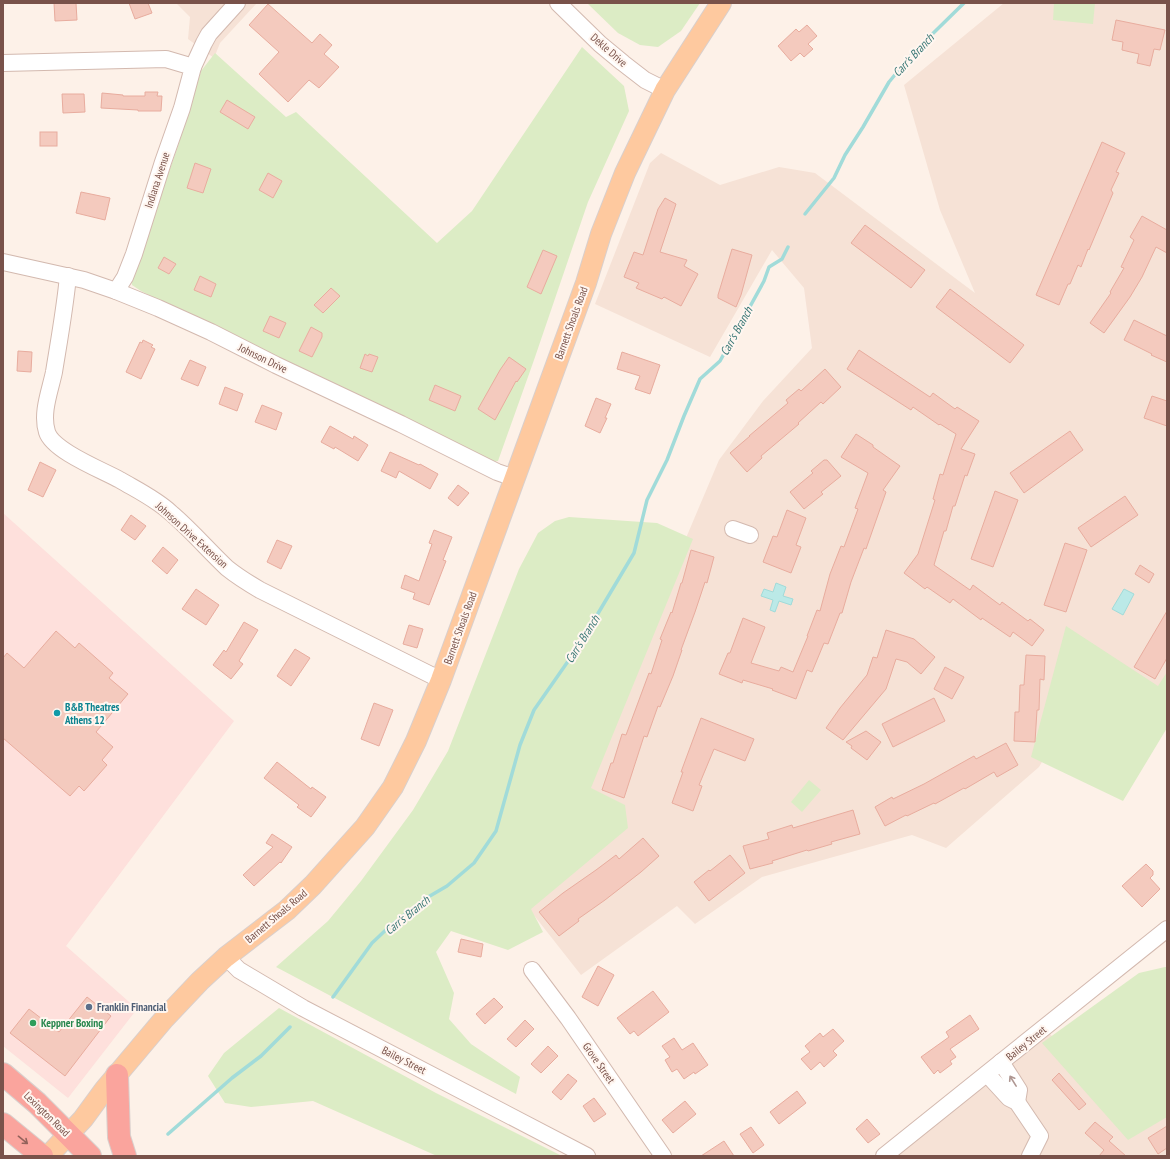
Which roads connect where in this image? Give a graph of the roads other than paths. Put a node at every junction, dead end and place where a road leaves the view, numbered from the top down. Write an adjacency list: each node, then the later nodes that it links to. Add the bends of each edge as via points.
1 (237, 3): 5 (street, Indiana Avenue, via 209,34)
2 (558, 3): 6 (street, Dekle Drive, via 623,63 645,80)
3 (722, 3): 6 (main road, Barnett Shoals Road)
4 (3, 63): 5 (street, via 166,59)
5 (193, 67): 9 (street, Indiana Avenue, via 134,254)
6 (665, 90): 10 (main road, Barnett Shoals Road, via 625,173 601,234 586,283)
7 (3, 262): 8 (street, Johnson Drive)
8 (68, 276): 9 (street, Johnson Drive); 13 (street, Johnson Drive Extension, via 46,408 47,432 50,438 69,453 158,503 240,578)
9 (116, 291): 10 (street, Johnson Drive, via 211,332)
10 (514, 478): 13 (main road, Barnett Shoals Road)
11 (733, 529): 12 (street)
12 (750, 535)
13 (441, 680): 15 (main road, Barnett Shoals Road, via 403,768 365,827 287,910)
14 (1167, 929): 17 (street, Bailey Street)
15 (226, 957): 20 (main road, Barnett Shoals Road, via 164,1019); 29 (street, Bailey Street, via 239,970 303,1008)
16 (532, 970): 30 (street, Grove Street)
17 (1001, 1062): 19 (street, Bailey Street); 21 (street, one-way to 17, via 1019,1090)
18 (3, 1074): 23 (highway, Lexington Road, via 36,1102)
19 (986, 1074): 21 (street, via 1009,1098); 31 (street, Bailey Street)
20 (111, 1082): 23 (main road, Barnett Shoals Road); 27 (highway, via 107,1129); 28 (highway, via 119,1137)
21 (1017, 1102): 32 (street, via 1040,1136)
22 (3, 1124): 24 (highway, one-way to 24)
23 (68, 1135): 25 (main road, Barnett Shoals Road); 26 (highway, Lexington Road)
24 (42, 1156)
25 (48, 1156)
26 (90, 1156)
27 (113, 1156)
28 (125, 1156)
29 (587, 1156)
30 (664, 1156)
31 (884, 1156)
32 (1030, 1156)

